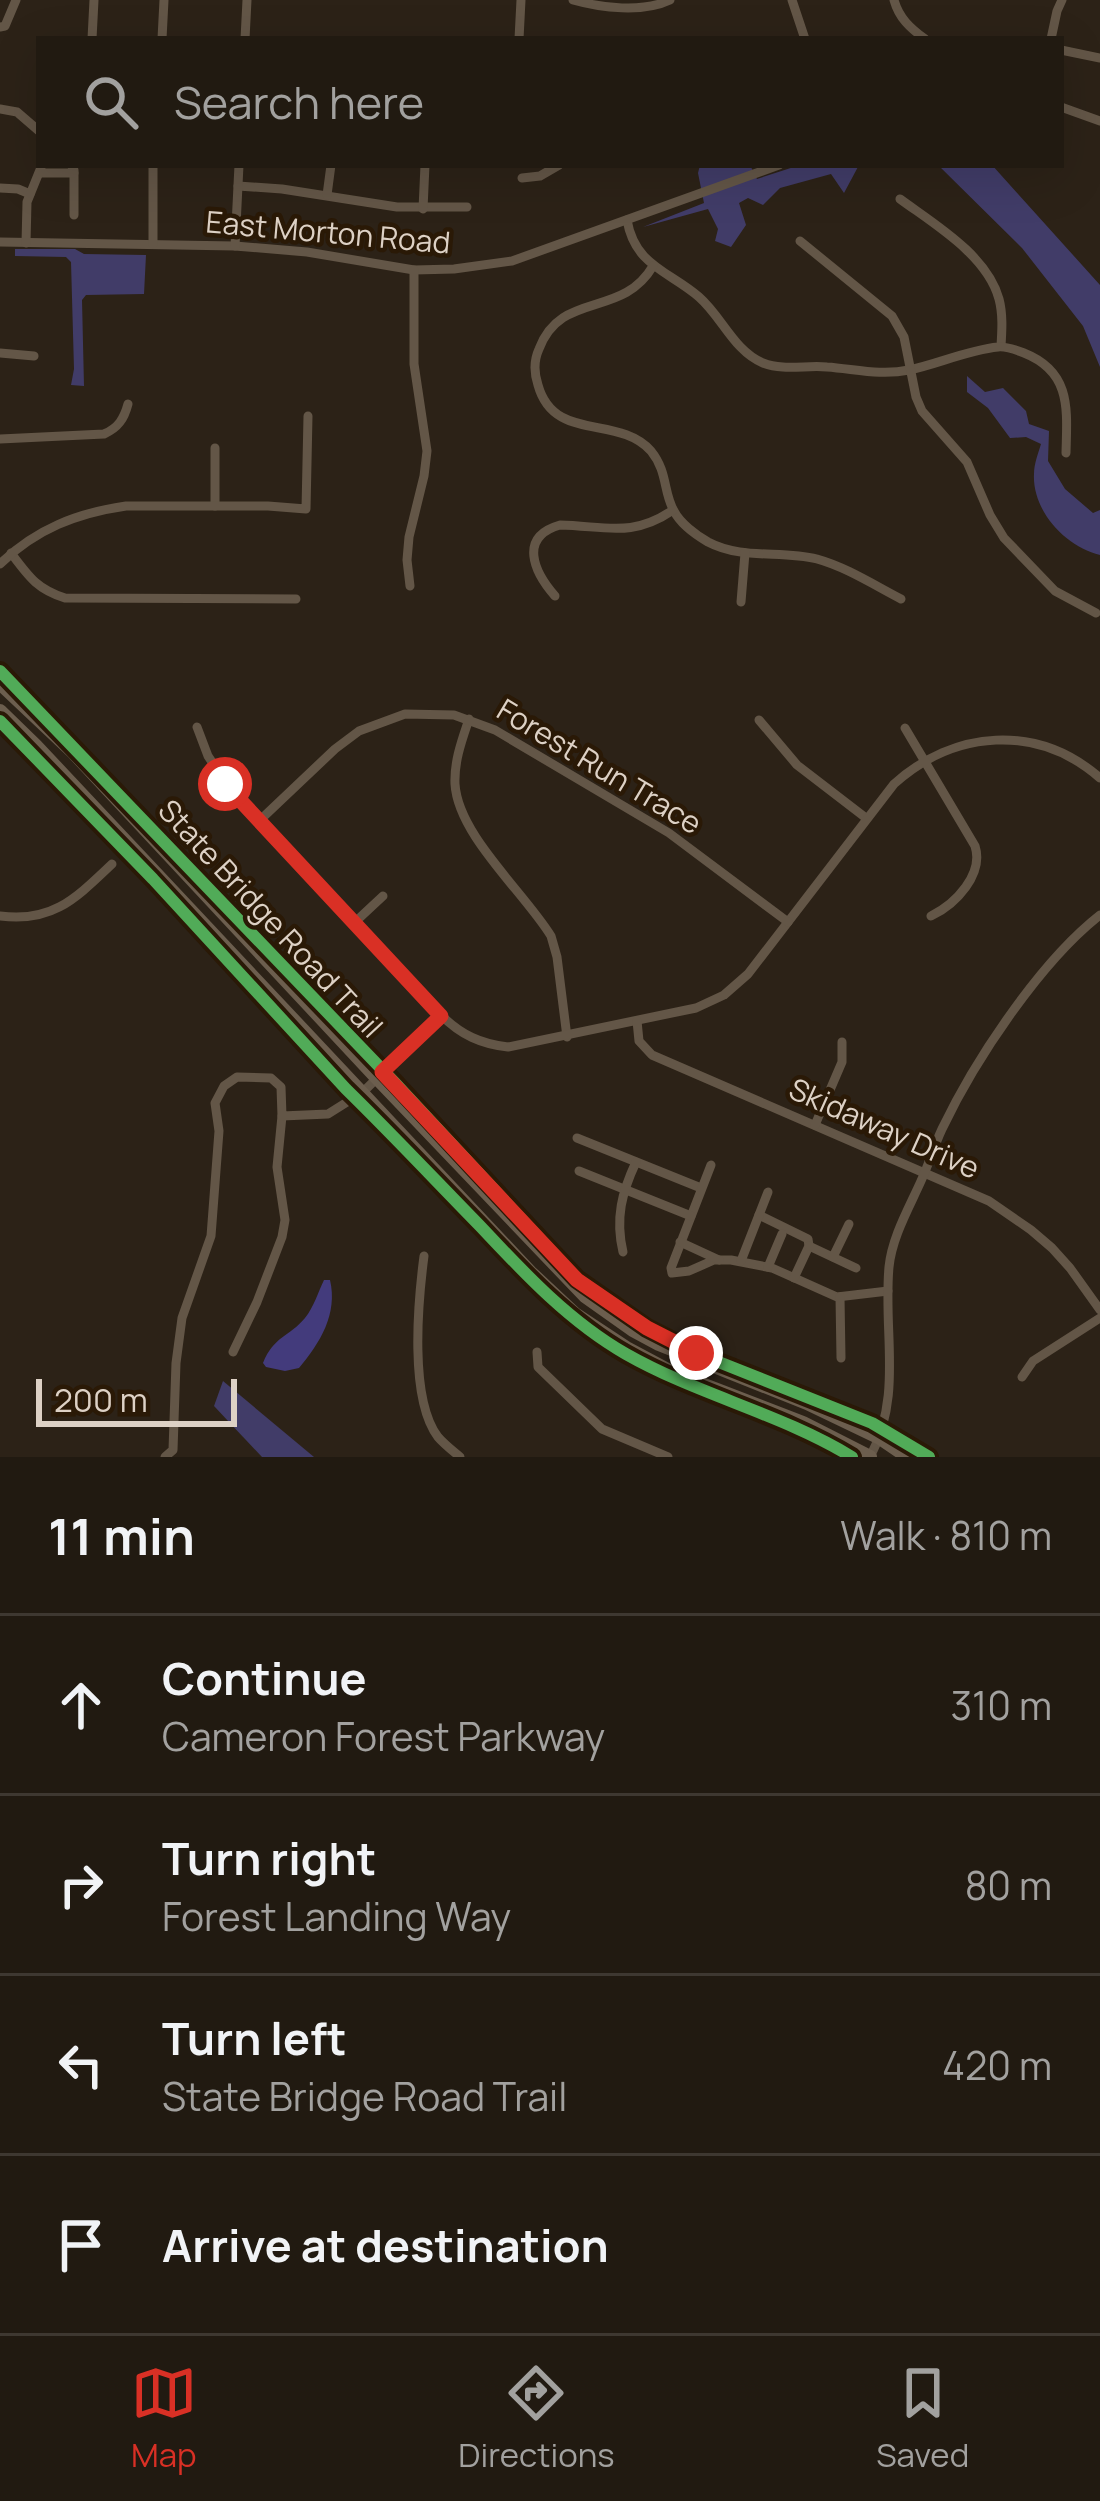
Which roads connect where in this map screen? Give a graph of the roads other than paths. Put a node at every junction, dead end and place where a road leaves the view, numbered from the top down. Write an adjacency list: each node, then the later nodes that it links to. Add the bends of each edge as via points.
1 (16, 0): 11 (street)
2 (94, 0): 12 (street)
3 (164, 0): 13 (street)
4 (247, 0): 14 (street)
5 (521, 0): 15 (street)
6 (573, 0): 7 (street, via 650,7)
7 (670, 0)
8 (791, 0): 16 (street)
9 (894, 0): 17 (street)
10 (1062, 0): 18 (street)
11 (0, 27)
12 (92, 36)
13 (162, 36)
14 (245, 36)
15 (519, 36)
16 (804, 36)
17 (921, 36)
18 (1052, 36)
19 (1064, 51): 20 (street)
20 (1100, 58)
21 (1064, 108): 23 (street)
22 (0, 109): 24 (street)
23 (1100, 121)
24 (36, 128)
25 (153, 168): 46 (street)
26 (239, 168): 34 (street)
27 (331, 168): 37 (street)
28 (425, 168): 40 (street)
29 (555, 168): 33 (street)
30 (771, 168): 42 (street, East Morton Road)
31 (42, 169): 32 (street); 36 (street)
32 (73, 169): 41 (street)
33 (522, 178)
34 (238, 186): 37 (street); 47 (street)
35 (0, 188): 36 (street)
36 (30, 194): 44 (street)
37 (327, 195): 40 (street)
38 (900, 199): 50 (street, via 992,281)
39 (467, 207): 40 (street)
40 (423, 209)
41 (74, 215)
42 (627, 220): 48 (street); 49 (street, East Morton Road, via 503,263)
43 (0, 242): 44 (street, East Morton Road)
44 (26, 242): 46 (street, East Morton Road)
45 (800, 242): 53 (street, via 892,316)
46 (153, 244): 47 (street, East Morton Road)
47 (236, 245): 49 (street, East Morton Road)
48 (653, 266): 53 (street, via 699,297 763,362); 60 (street, via 625,295 557,321 539,346 535,373 559,416 642,443 659,463)
49 (414, 270): 64 (street, via 427,451 409,537)
50 (1001, 346): 53 (street); 58 (street, via 1042,360 1055,375 1068,416)
51 (0, 353): 52 (street)
52 (34, 356)
53 (911, 370): 69 (street, via 922,411 967,462 1004,538 1055,591)
54 (128, 404): 56 (street, via 104,434)
55 (308, 416): 59 (street, via 306,509)
56 (0, 439)
57 (215, 448): 59 (street)
58 (1066, 453)
59 (215, 506): 62 (street, via 102,509 58,522)
60 (673, 510): 61 (street, via 708,542); 65 (street, via 637,528 550,528 536,542 533,562)
61 (745, 553): 67 (street, via 823,560); 68 (street)
62 (11, 554): 63 (street); 66 (street, via 45,592 65,598)
63 (0, 564)
64 (410, 586)
65 (554, 596)
66 (296, 598)
67 (901, 599)
68 (741, 602)
69 (1096, 613)
70 (0, 683): 91 (highway)
71 (0, 711): 92 (highway)
72 (469, 718): 79 (street, Forest Run Trace, via 405,714 342,737); 85 (street, Forest Run Trace, via 669,832); 89 (street, via 455,769 458,804 551,936)
73 (759, 720): 78 (street, via 797,765)
74 (197, 727): 79 (street, via 220,778)
75 (905, 728): 76 (street)
76 (923, 760): 77 (street, via 973,742 1024,741 1073,758); 78 (street); 84 (street, via 978,859 973,876)
77 (1100, 778)
78 (866, 818): 85 (street)
79 (258, 822): 86 (street)
80 (112, 864): 83 (street, via 56,910)
81 (382, 896): 86 (street)
82 (1100, 915): 99 (street, via 1011,1016 959,1097)
83 (0, 916)
84 (931, 916)
85 (788, 922): 88 (street, via 724,994)
86 (353, 923): 87 (street)
87 (441, 1016): 89 (street, via 494,1046); 91 (street)
88 (637, 1021): 89 (street); 94 (street, Skidaway Drive, via 639,1041 652,1055)
89 (567, 1036)
90 (842, 1042): 94 (street, via 842,1062)
91 (376, 1077): 92 (street); 124 (highway, via 585,1296 659,1343)
92 (359, 1095): 93 (street, via 328,1114); 128 (highway, via 575,1314 674,1373)
93 (283, 1117): 120 (street, via 282,1238); 125 (street, via 281,1087 271,1078 238,1077 215,1102 211,1236 182,1318 173,1450)
94 (815, 1125): 99 (street, Skidaway Drive)
95 (577, 1138): 96 (street)
96 (636, 1162): 100 (street); 101 (street)
97 (711, 1166): 100 (street)
98 (579, 1171): 101 (street)
99 (925, 1172): 117 (street, via 892,1251); 119 (street, Skidaway Drive, via 1031,1230 1070,1268)
100 (701, 1188): 104 (street)
101 (623, 1189): 104 (street); 109 (street)
102 (768, 1192): 103 (street)
103 (759, 1215): 108 (street); 113 (street)
104 (691, 1216): 107 (street)
105 (849, 1224): 111 (street)
106 (782, 1234): 114 (street)
107 (680, 1243): 112 (street); 112 (street, via 671,1272)
108 (809, 1246): 111 (street); 116 (street)
109 (623, 1252)
110 (424, 1256): 126 (street, via 420,1393 437,1436)
111 (833, 1257): 115 (street)
112 (719, 1260): 113 (street)
113 (741, 1261): 114 (street)
114 (767, 1267): 116 (street)
115 (856, 1268)
116 (794, 1278): 118 (street)
117 (888, 1291): 118 (street); 124 (street, via 889,1403)
118 (840, 1297): 122 (street)
119 (1100, 1314): 123 (street)
120 (233, 1352)
121 (537, 1352): 127 (street, via 538,1367 602,1429)
122 (841, 1358)
123 (1022, 1377)
124 (880, 1438): 128 (street); 129 (highway)
125 (165, 1457)
126 (460, 1457)
127 (668, 1457)
128 (870, 1457)
129 (908, 1457)

